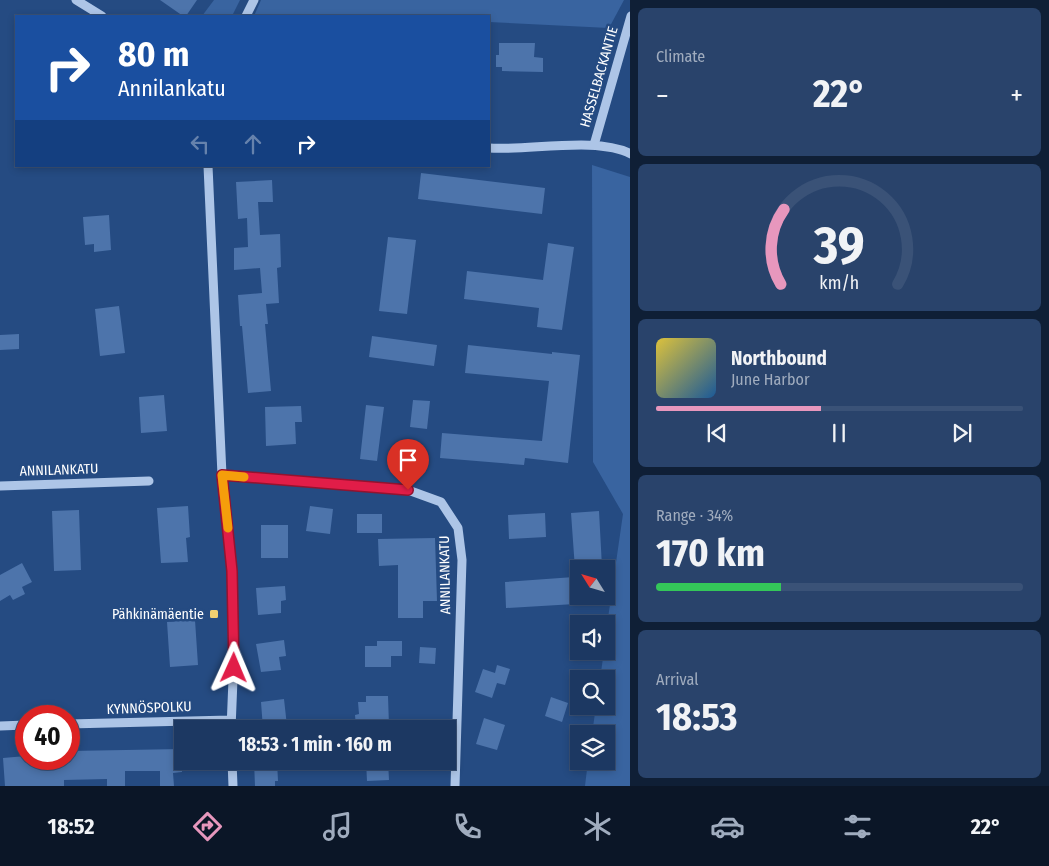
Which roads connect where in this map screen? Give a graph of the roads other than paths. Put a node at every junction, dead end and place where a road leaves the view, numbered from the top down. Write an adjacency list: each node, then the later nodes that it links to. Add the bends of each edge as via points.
1 (76, 0): 3 (street)
2 (254, 0): 4 (street)
3 (100, 15)
4 (246, 15)
5 (630, 16): 6 (street, HASSELBACKANTIE)
6 (594, 145): 7 (street); 8 (street, via 622,149)
7 (490, 148)
8 (630, 154)
9 (208, 167): 10 (street)
10 (222, 475): 13 (street, via 232,571 234,654); 20 (street, ANNILANKATU, via 408,490 441,502 458,528 462,560)
11 (149, 481): 12 (street, ANNILANKATU)
12 (0, 486)
13 (230, 720)
14 (80, 724): 15 (street, KYNNÖSPOLKU)
15 (174, 724)
16 (15, 725): 17 (street)
17 (0, 726)
18 (232, 770): 19 (street)
19 (233, 786)
20 (455, 786)

